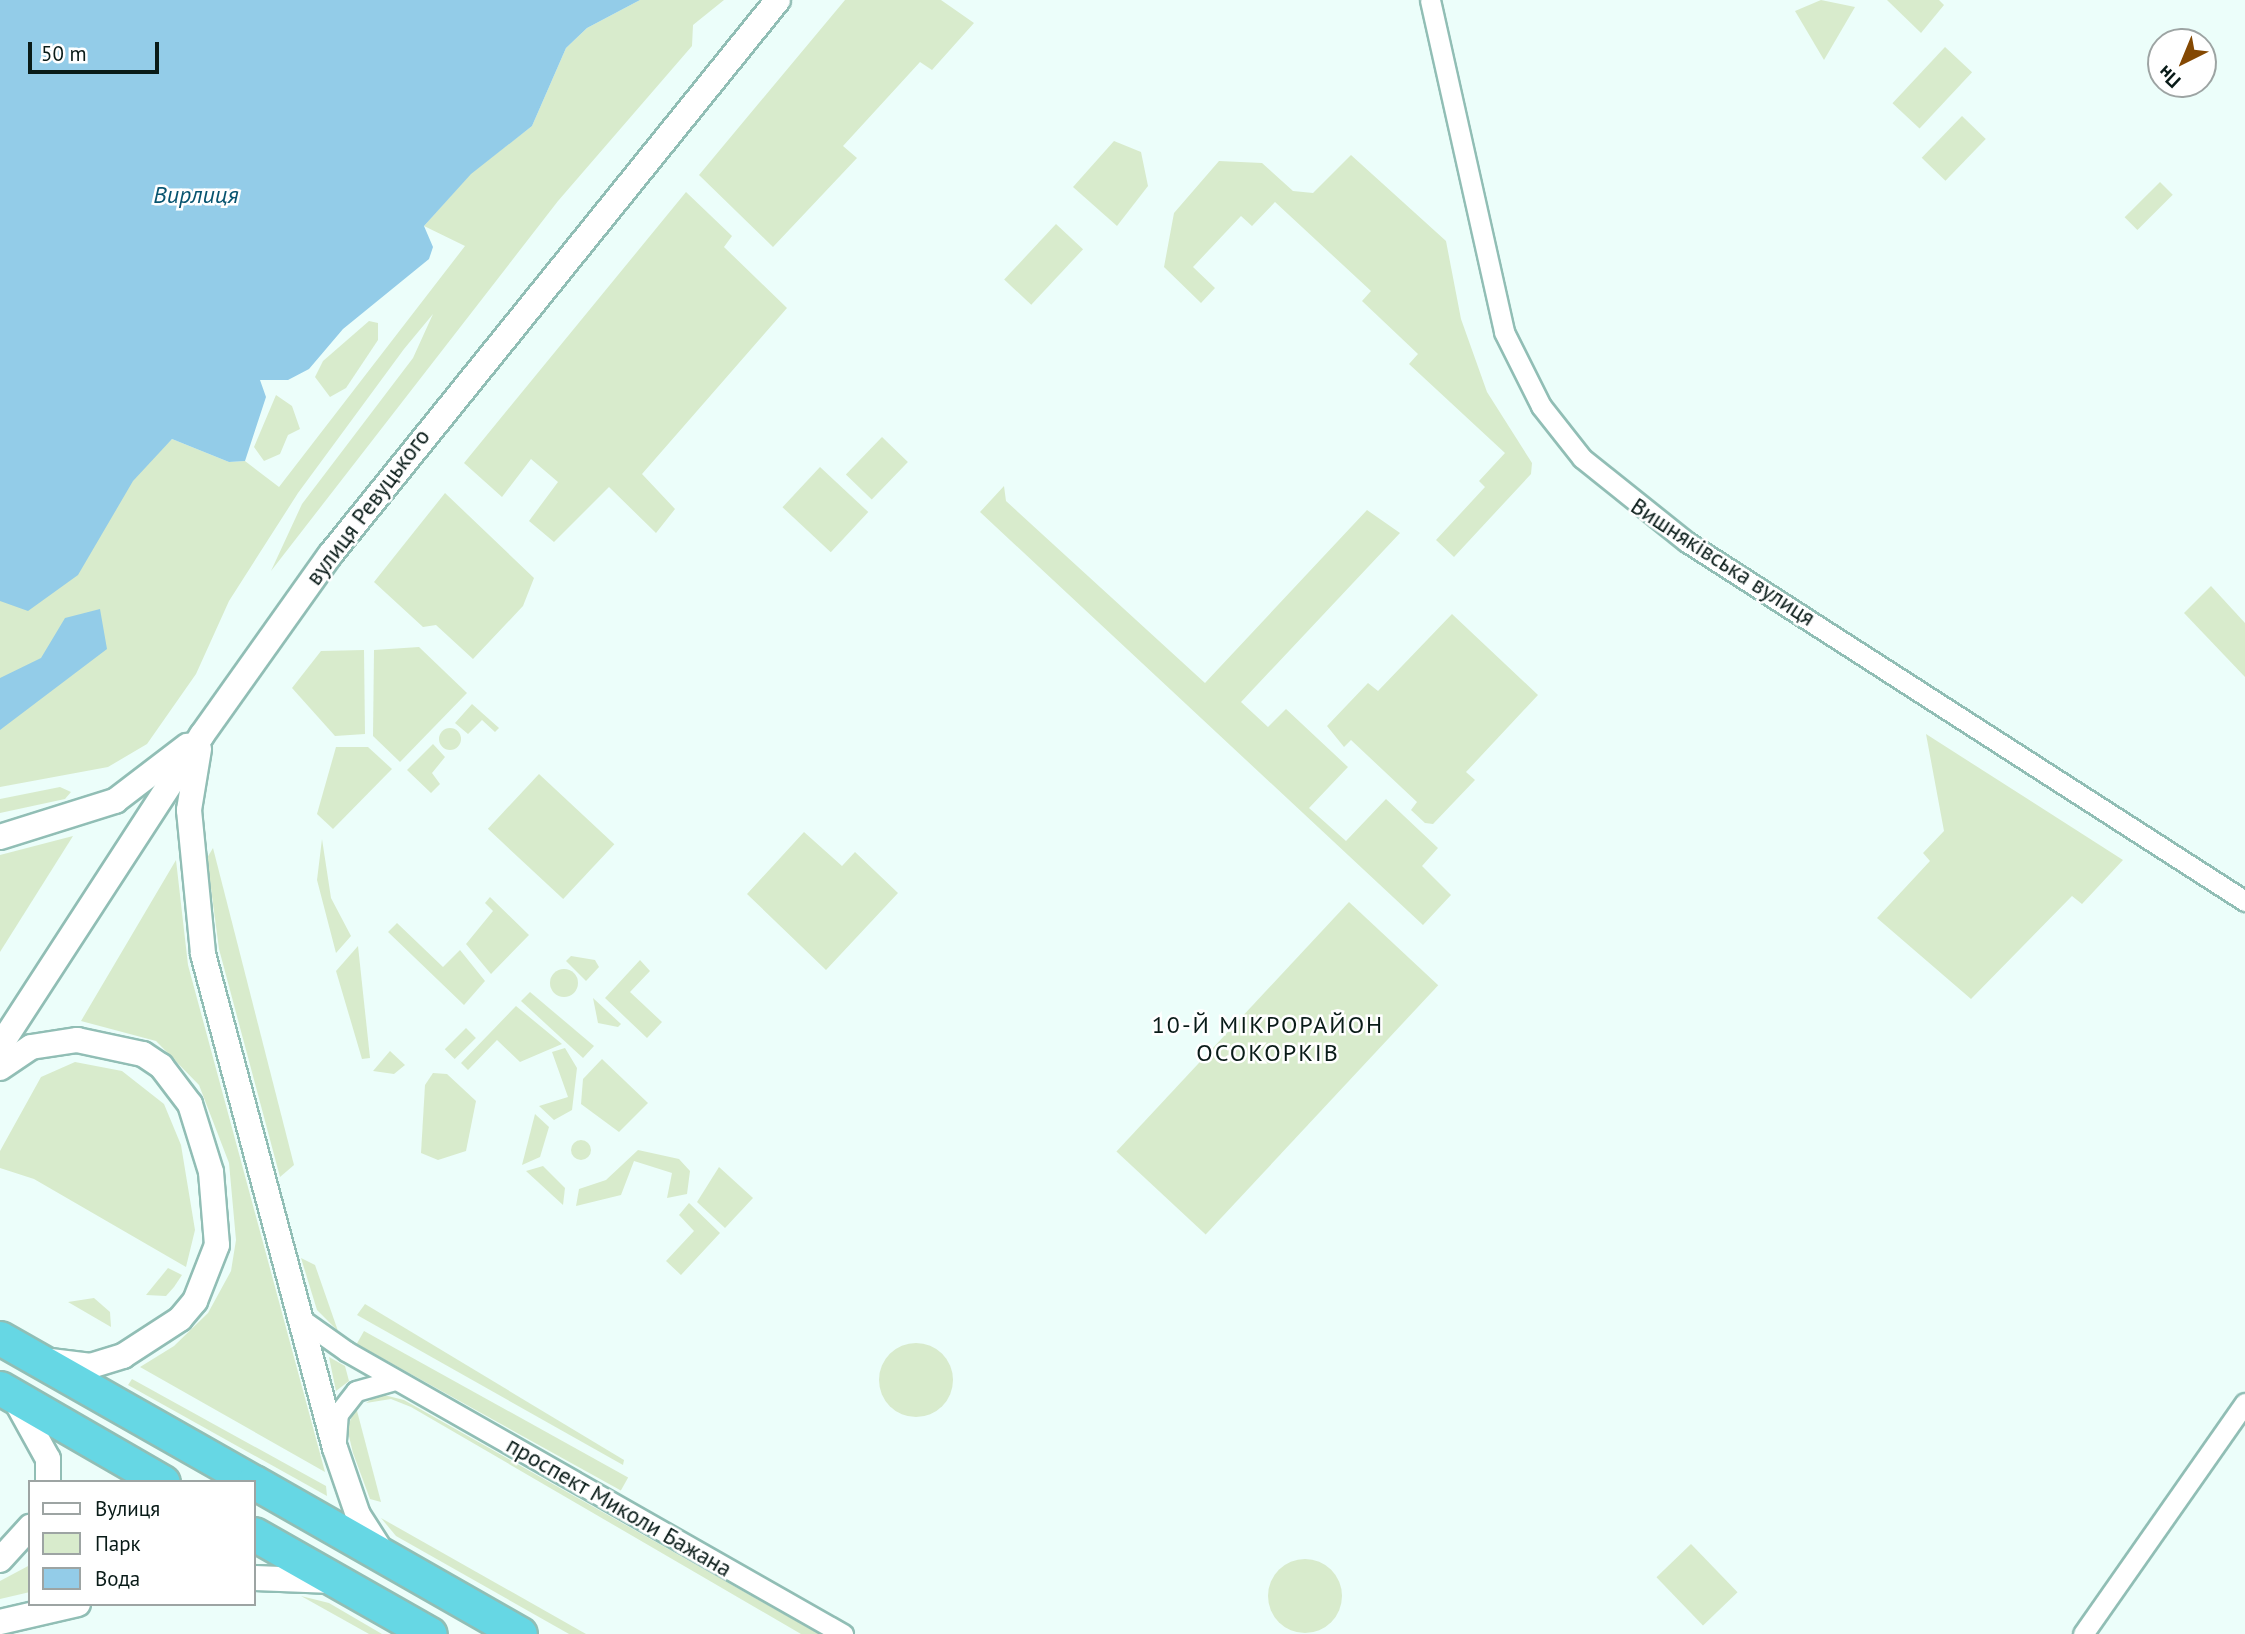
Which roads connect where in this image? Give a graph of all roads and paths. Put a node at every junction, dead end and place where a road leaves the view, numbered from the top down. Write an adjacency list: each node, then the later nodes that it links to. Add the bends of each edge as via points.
1 (778, 0): 3 (street, вулиця Ревуцького, via 421,438)
2 (1430, 0): 5 (street, Вишняківська вулиця, via 1504,332 1541,405 1582,458 1687,542)
3 (202, 735): 4 (street, via 114,801); 6 (street, вулиця Ревуцького); 8 (street, via 189,810 203,954)
4 (0, 837)
5 (2245, 901)
6 (0, 1046)
7 (0, 1068): 10 (street, via 31,1047 77,1040 118,1044 161,1066 198,1124 219,1220 206,1282 170,1327 122,1356 90,1366)
8 (301, 1319): 11 (street, проспект Миколи Бажана); 14 (street)
9 (0, 1338): 10 (highway)
10 (35, 1357): 17 (highway)
11 (395, 1380): 14 (street, via 362,1385 350,1397 338,1414); 29 (street, проспект Миколи Бажана)
12 (6, 1392): 15 (street, via 37,1430 48,1460); 16 (highway)
13 (2245, 1403): 30 (street)
14 (335, 1448): 21 (street, via 358,1515)
15 (48, 1480)
16 (160, 1480)
17 (250, 1480)
18 (256, 1484): 21 (highway)
19 (28, 1529): 22 (street)
20 (256, 1535): 24 (highway)
21 (386, 1558): 28 (highway)
22 (0, 1560)
23 (256, 1578): 24 (street)
24 (337, 1581): 27 (highway)
25 (69, 1606): 26 (street)
26 (0, 1622)
27 (430, 1634)
28 (520, 1634)
29 (843, 1634)
30 (2084, 1634)

